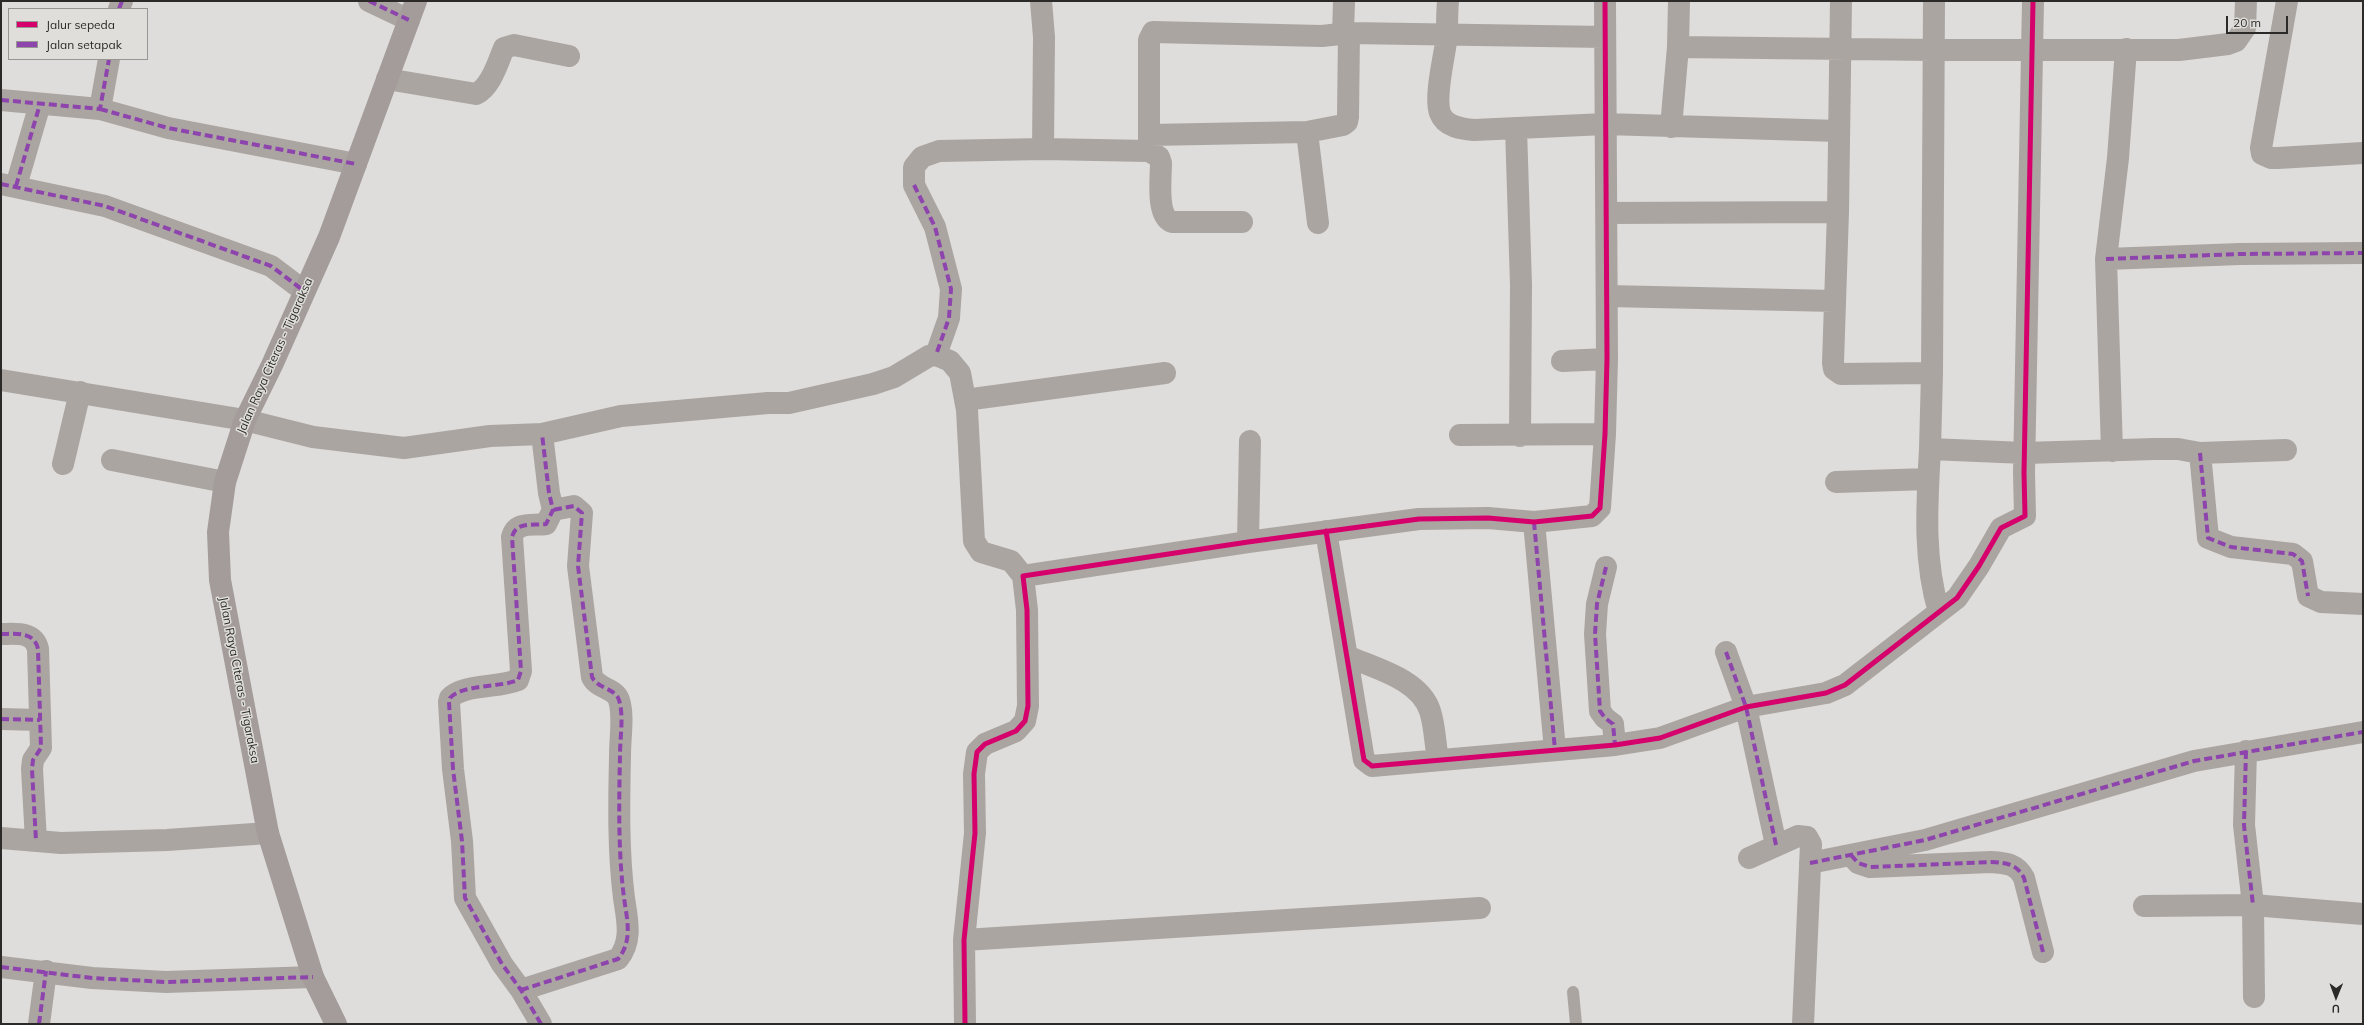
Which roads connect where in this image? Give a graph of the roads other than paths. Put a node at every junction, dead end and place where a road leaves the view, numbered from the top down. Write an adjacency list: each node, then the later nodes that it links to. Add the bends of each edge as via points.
1 (369, 1): 12 (street)
2 (1041, 1): 33 (street, via 1044,37)
3 (1344, 1): 13 (street)
4 (1448, 1): 14 (street)
5 (1605, 1): 15 (street)
6 (1679, 1): 16 (street)
7 (1841, 1): 17 (street)
8 (1934, 1): 20 (street)
9 (2033, 1): 18 (street)
10 (2246, 1): 19 (street, via 2245,28 2236,41 2179,50)
11 (2288, 1): 34 (street, via 2262,154 2278,158)
12 (413, 10): 23 (main road, Jalan Raya Citeras - Tigaraksa)
13 (1346, 33): 14 (street); 31 (street, via 1347,122 1337,127); 32 (street, via 1322,36 1153,32 1149,40)
14 (1447, 36): 15 (street); 28 (street, via 1440,85 1440,112 1446,122 1459,128 1474,130)
15 (1605, 38): 27 (street)
16 (1678, 47): 17 (street); 29 (street)
17 (1842, 49): 20 (street); 30 (street)
18 (2033, 49): 19 (street); 20 (street); 64 (street)
19 (2126, 49): 42 (street, via 2118,158)
20 (1933, 50): 50 (street)
21 (569, 56): 23 (street, via 508,46 504,48 482,91 476,94)
22 (109, 60): 26 (street)
23 (387, 79): 35 (main road, Jalan Raya Citeras - Tigaraksa)
24 (1, 100): 25 (street)
25 (40, 104): 26 (street); 36 (street)
26 (100, 109): 35 (street, via 168,128)
27 (1605, 124): 28 (street); 29 (street); 38 (street)
28 (1516, 128): 58 (street, via 1521,286)
29 (1671, 128): 30 (street)
30 (1839, 131): 37 (street)
31 (1307, 132): 32 (street); 40 (street)
32 (1149, 143): 33 (street); 39 (street, via 1161,163 1162,209 1166,218 1172,222)
33 (1043, 149): 46 (street, via 939,151 922,157 914,167 914,185 936,227 951,289 948,318)
34 (2363, 153)
35 (356, 164): 43 (main road, Jalan Raya Citeras - Tigaraksa, via 329,237)
36 (9, 185): 43 (street, via 105,206 271,266)
37 (1838, 212): 38 (street); 45 (street)
38 (1608, 214): 44 (street)
39 (1242, 222)
40 (1318, 223)
41 (2363, 253): 42 (street)
42 (2106, 259): 62 (street)
43 (304, 291): 54 (main road, Jalan Raya Citeras - Tigaraksa)
44 (1608, 296): 45 (street); 47 (street)
45 (1834, 301): 50 (street, via 1832,363 1837,373 1868,376)
46 (936, 355): 53 (street, via 950,361 960,373); 55 (street, via 923,358 894,377 821,397 789,403 621,416)
47 (1608, 359): 48 (street); 56 (street)
48 (1562, 361)
49 (1165, 372): 53 (street)
50 (1932, 373): 60 (street)
51 (1, 380): 52 (street)
52 (80, 392): 54 (street); 66 (street)
53 (965, 400): 75 (street, via 974,541 981,552 1011,561)
54 (245, 420): 55 (street, via 313,437 404,448 490,436); 68 (main road, Jalan Raya Citeras - Tigaraksa)
55 (542, 434): 70 (street)
56 (1606, 434): 58 (street); 71 (street, via 1600,508 1592,516)
57 (1460, 435): 58 (street)
58 (1520, 436)
59 (1250, 441): 73 (street)
60 (1930, 449): 64 (street); 67 (street)
61 (2286, 450): 63 (street)
62 (2112, 451): 63 (street, via 2178,449); 64 (street)
63 (2200, 452): 76 (street, via 2208,538 2231,547 2293,554 2302,562 2308,596 2321,602)
64 (2025, 453): 77 (street, via 2025,516 2001,528 1967,585 1957,598)
65 (112, 460): 68 (street)
66 (63, 464)
67 (1928, 479): 69 (street); 77 (street, via 1927,552 1932,590)
68 (225, 482): 89 (main road, Jalan Raya Citeras - Tigaraksa, via 218,532 220,580)
69 (1836, 482)
70 (553, 510): 105 (street, via 546,524 518,526 514,529 512,537 521,671 518,680 508,684 458,691 449,702 465,898 502,964); 105 (street, via 574,506 582,513 578,566 592,677 599,686 616,695 619,703 621,870 629,931 625,950 618,959)
71 (1534, 522): 72 (street, via 1488,518 1419,519); 86 (street)
72 (1326, 531): 73 (street); 80 (street)
73 (1248, 542): 75 (street)
74 (1606, 567): 85 (street, via 1597,604 1596,659 1599,706 1602,715 1613,724)
75 (1023, 576): 100 (street, via 1028,706 1025,721 1016,731 985,744 977,752 974,774 975,833)
76 (2363, 604)
77 (1939, 612): 81 (street, via 1845,684 1826,693)
78 (1, 634): 83 (street, via 30,636 37,644)
79 (1726, 652): 81 (street)
80 (1346, 656): 88 (street, via 1392,675 1424,697 1430,711); 88 (street, via 1364,760 1372,766)
81 (1746, 707): 85 (street, via 1660,738); 92 (street)
82 (1, 719): 83 (street)
83 (40, 720): 91 (street, via 41,748 33,760 32,769)
84 (2363, 732): 87 (street)
85 (1615, 745): 86 (street)
86 (1555, 750): 88 (street)
87 (2246, 751): 93 (street, via 2194,761 1925,840); 96 (street, via 2244,825)
88 (1438, 760)
89 (268, 833): 91 (street, via 159,840 61,843); 104 (main road, Jalan Raya Citeras - Tigaraksa)
90 (1, 838): 91 (street)
91 (36, 841)
92 (1776, 845): 94 (street); 95 (street, via 1798,836 1807,837 1811,844)
93 (1852, 855): 95 (street); 101 (street, via 1858,863 1870,867 1991,862 2007,863 2019,869 2024,878)
94 (1749, 858)
95 (1810, 863): 113 (street)
96 (2254, 905): 97 (street); 99 (street); 107 (street)
97 (2144, 906)
98 (1480, 908): 100 (street)
99 (2363, 914)
100 (964, 940): 111 (street)
101 (2043, 952)
102 (1, 967): 103 (street)
103 (46, 971): 104 (street, via 92,978 166,982); 108 (street)
104 (314, 977): 109 (main road, Jalan Raya Citeras - Tigaraksa)
105 (521, 990): 110 (street)
106 (1573, 992): 112 (lane)
107 (2254, 997)
108 (39, 1024)
109 (336, 1024)
110 (540, 1024)
111 (965, 1024)
112 (1576, 1024)
113 (1803, 1024)

